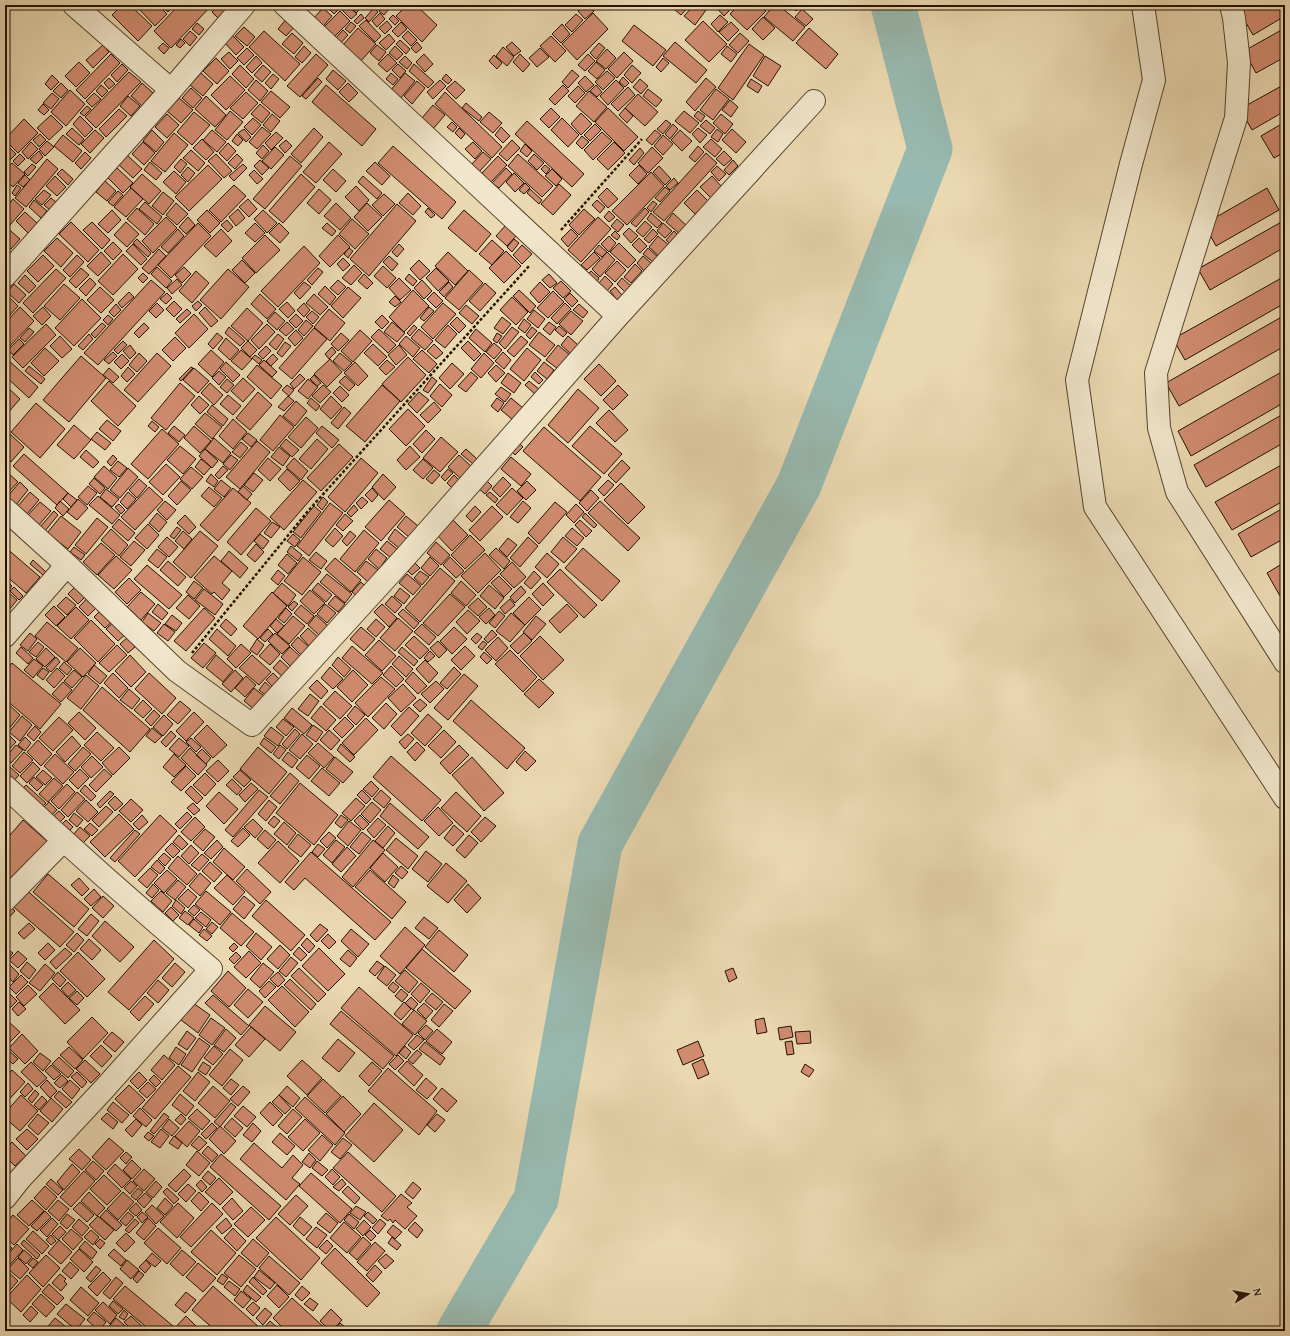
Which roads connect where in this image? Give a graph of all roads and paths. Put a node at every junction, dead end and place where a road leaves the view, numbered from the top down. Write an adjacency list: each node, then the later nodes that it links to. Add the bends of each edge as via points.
1 (74, 5): 6 (street)
2 (244, 5): 6 (street)
3 (285, 5): 9 (street)
4 (1143, 5): 18 (street, via 1154,80 1077,380 1095,507)
5 (1231, 5): 15 (street, via 1238,63 1236,118 1156,373 1159,428 1177,492)
6 (171, 90): 10 (street)
7 (814, 101): 11 (street)
8 (642, 139): 9 (path)
9 (545, 248): 11 (street); 16 (path, via 308,511)
10 (5, 276)
11 (618, 316): 16 (street, via 408,555 252,725)
12 (5, 509): 13 (street)
13 (67, 565): 14 (street); 16 (street)
14 (5, 636)
15 (1285, 662)
16 (177, 671)
17 (5, 786): 19 (street)
18 (1285, 798)
19 (63, 841): 20 (street); 21 (street, via 211,969)
20 (5, 900)
21 (5, 1198)

